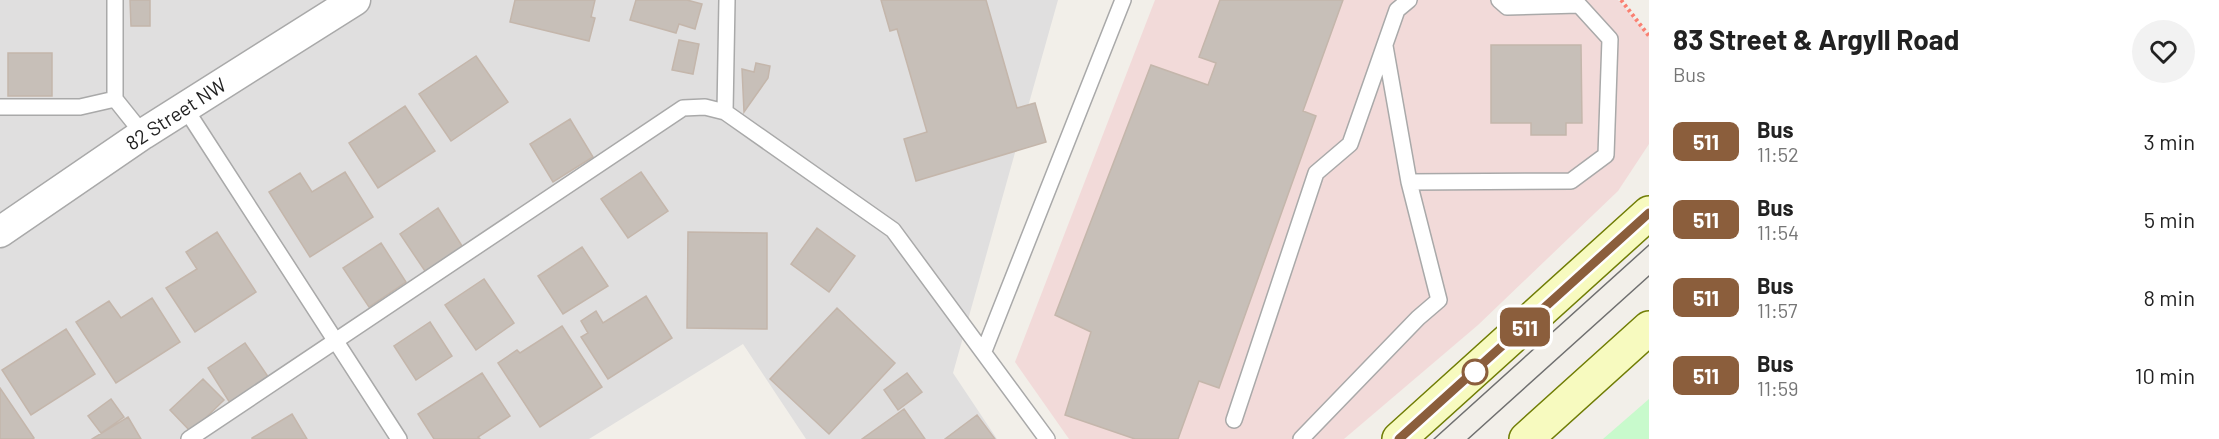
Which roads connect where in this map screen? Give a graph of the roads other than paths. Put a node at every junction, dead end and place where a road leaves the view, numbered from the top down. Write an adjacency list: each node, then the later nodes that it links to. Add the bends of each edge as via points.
1 (115, 0): 8 (lane)
2 (355, 0): 10 (street, 82 Street NW)
3 (726, 0): 11 (lane)
4 (1123, 0): 18 (lane)
5 (1409, 0): 7 (lane, via 1397,9)
6 (1499, 0): 13 (lane, via 1507,7 1579,5 1610,39 1606,155 1571,181)
7 (1385, 44): 13 (lane); 19 (lane, via 1350,144 1316,173)
8 (115, 99): 9 (lane, via 80,107); 12 (lane)
9 (0, 107)
10 (184, 108): 12 (street, 82 Street NW); 17 (lane)
11 (725, 112): 17 (lane, via 705,106 683,108); 18 (lane, via 892,230)
12 (143, 134): 15 (street, 82 Street NW)
13 (1409, 182): 23 (lane, via 1439,300)
14 (1649, 213): 24 (main road)
15 (0, 232)
16 (1649, 328): 25 (main road)
17 (334, 341): 20 (lane); 21 (lane)
18 (984, 351): 22 (lane)
19 (1234, 420)
20 (189, 439)
21 (399, 439)
22 (1047, 439)
23 (1301, 439)
24 (1399, 439)
25 (1526, 439)

